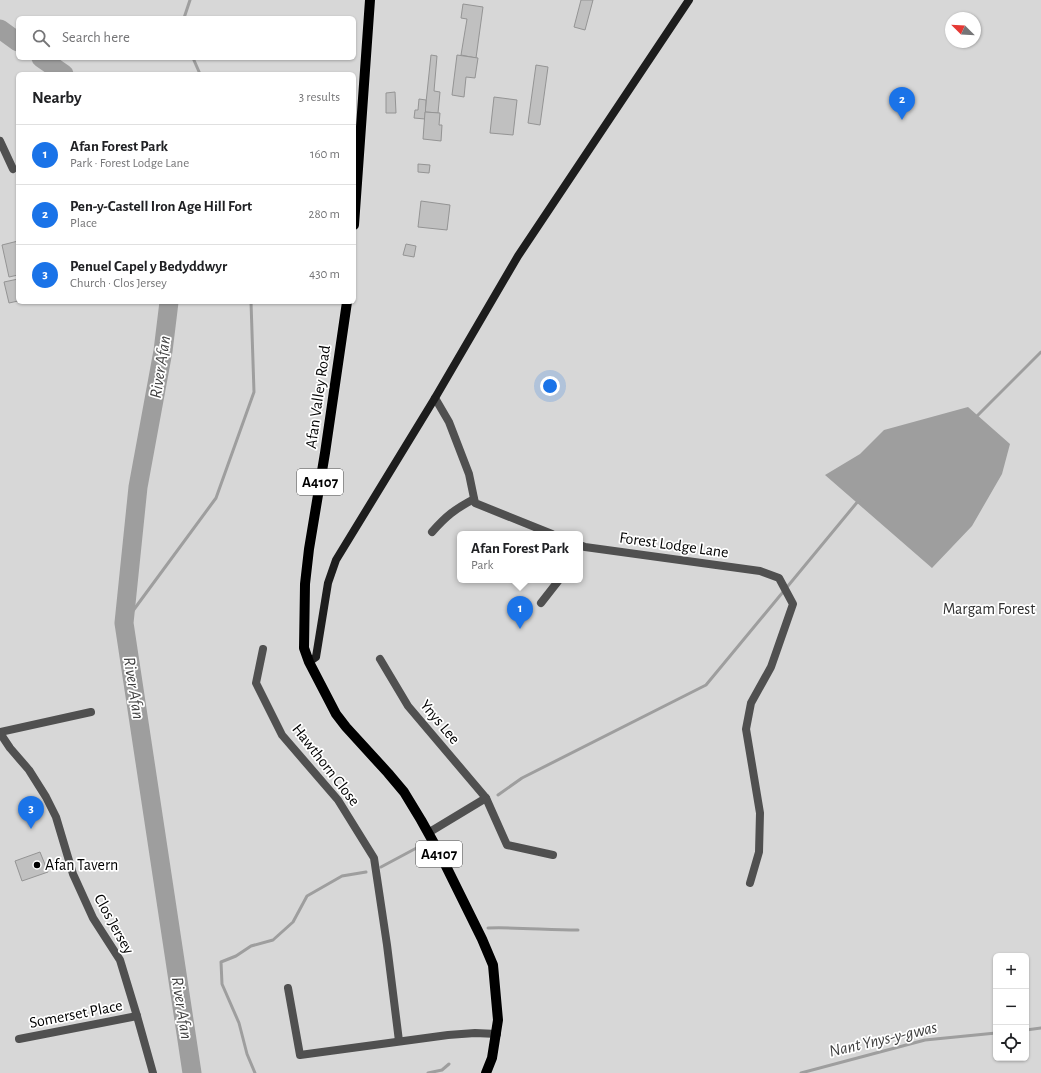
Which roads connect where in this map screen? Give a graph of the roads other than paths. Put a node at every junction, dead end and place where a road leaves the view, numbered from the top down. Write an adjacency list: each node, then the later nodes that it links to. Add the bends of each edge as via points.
1 (370, 0): 5 (main road)
2 (689, 0): 7 (main road, via 518,256)
3 (0, 141): 4 (street)
4 (13, 169)
5 (356, 197)
6 (347, 304): 16 (main road, Afan Valley Road / A4107, via 305,584 304,648)
7 (435, 398): 8 (street, via 449,422 469,474); 16 (main road, via 336,560 328,583 316,657)
8 (474, 498): 9 (street, via 475,503); 10 (street, via 445,518)
9 (545, 531)
10 (432, 532)
11 (583, 549): 22 (street, Forest Lodge Lane, via 760,571 779,578 794,604 771,667 751,703 746,729 760,813 759,852)
12 (557, 583): 13 (street)
13 (541, 603)
14 (263, 649): 27 (street, Hawthorn Close, via 256,682 282,735 338,800 374,858)
15 (380, 660): 19 (street, Ynys Lee, via 408,706)
16 (309, 662): 20 (main road, A4107, via 336,714 404,792)
17 (91, 712): 18 (street)
18 (0, 733): 24 (street, Clos Jersey, via 29,770 56,817 73,874 93,918 120,960)
19 (486, 798): 20 (street); 21 (street, Ynys Lee, via 508,845)
20 (428, 832): 25 (main road, A4107, via 482,939 492,965 498,1011)
21 (553, 855)
22 (750, 883)
23 (288, 988): 27 (street, via 300,1055)
24 (137, 1016): 26 (street, Somerset Place); 28 (street, Clos Jersey)
25 (497, 1034): 27 (street, via 462,1034); 29 (main road, A4107)
26 (19, 1039)
27 (399, 1041)
28 (153, 1073)
29 (486, 1073)

